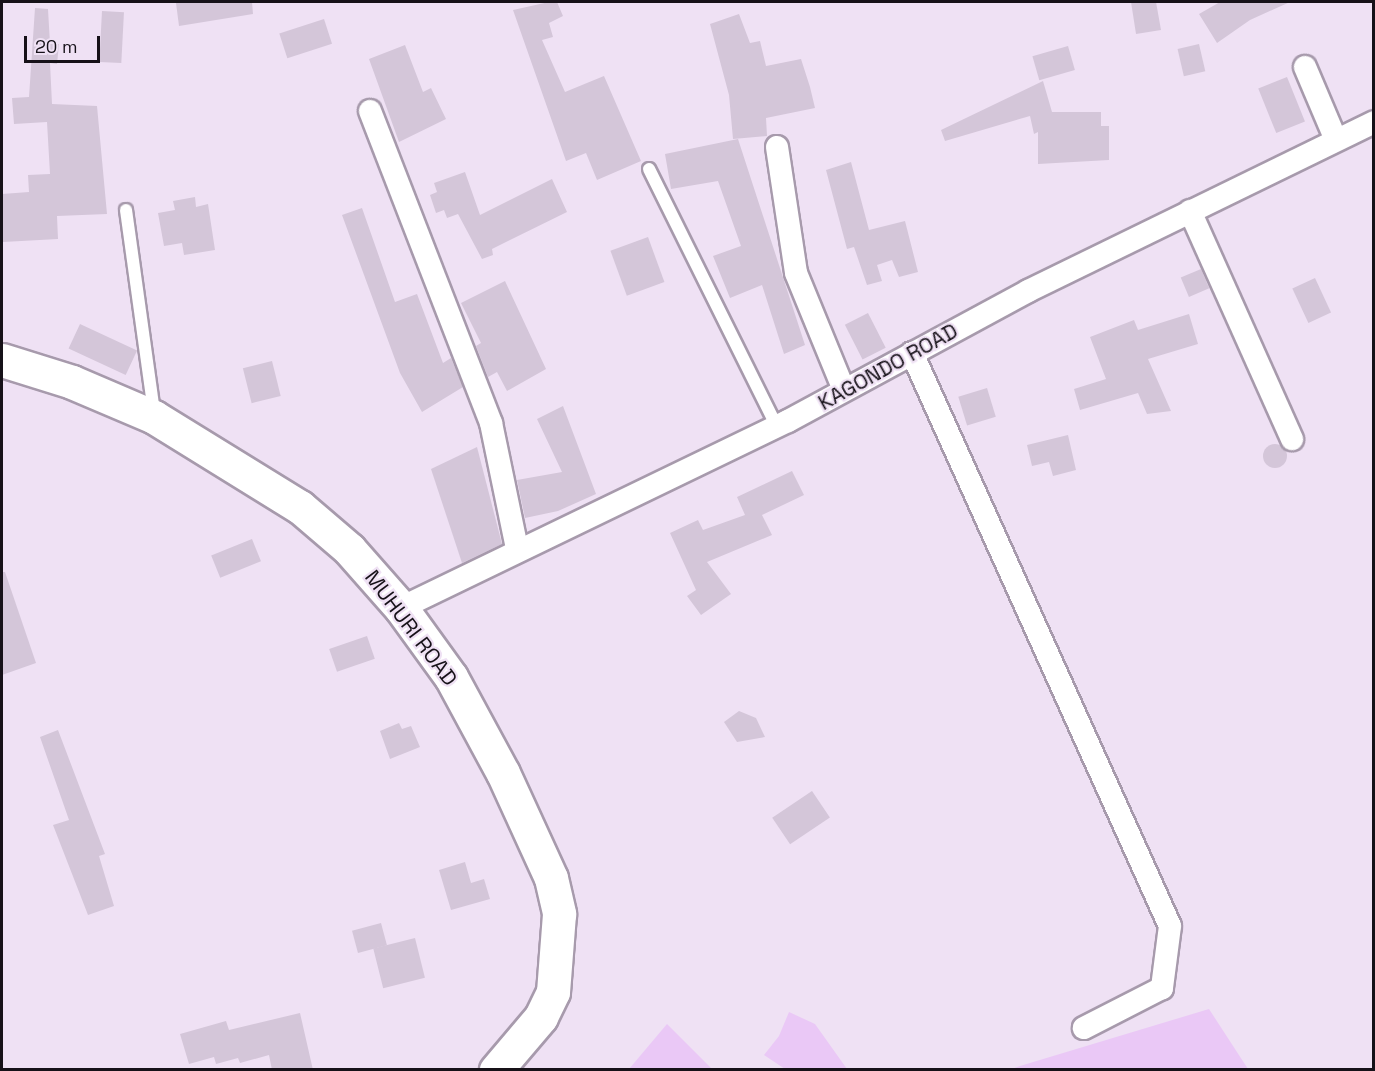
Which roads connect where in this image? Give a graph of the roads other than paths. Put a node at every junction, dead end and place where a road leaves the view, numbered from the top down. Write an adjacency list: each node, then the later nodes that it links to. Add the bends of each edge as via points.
1 (1305, 67): 4 (street)
2 (370, 111): 15 (street, via 491,423)
3 (1374, 122): 4 (street, KAGONDO ROAD)
4 (1336, 140): 8 (street, KAGONDO ROAD)
5 (777, 147): 11 (street, via 796,273)
6 (649, 169): 13 (lane)
7 (126, 210): 12 (lane)
8 (1190, 211): 9 (street, KAGONDO ROAD); 14 (street)
9 (912, 353): 11 (street, KAGONDO ROAD); 17 (street, via 1170,926 1162,988)
10 (2, 360): 12 (main road, MUHURI ROAD, via 72,382)
11 (843, 390): 13 (street, KAGONDO ROAD)
12 (154, 417): 16 (main road, MUHURI ROAD, via 300,507 349,549)
13 (777, 427): 15 (street, KAGONDO ROAD)
14 (1292, 439)
15 (517, 548): 16 (street, KAGONDO ROAD)
16 (401, 608): 18 (main road, MUHURI ROAD, via 451,677 503,773 551,878 559,914 553,992 541,1017)
17 (1084, 1028)
18 (496, 1070)

